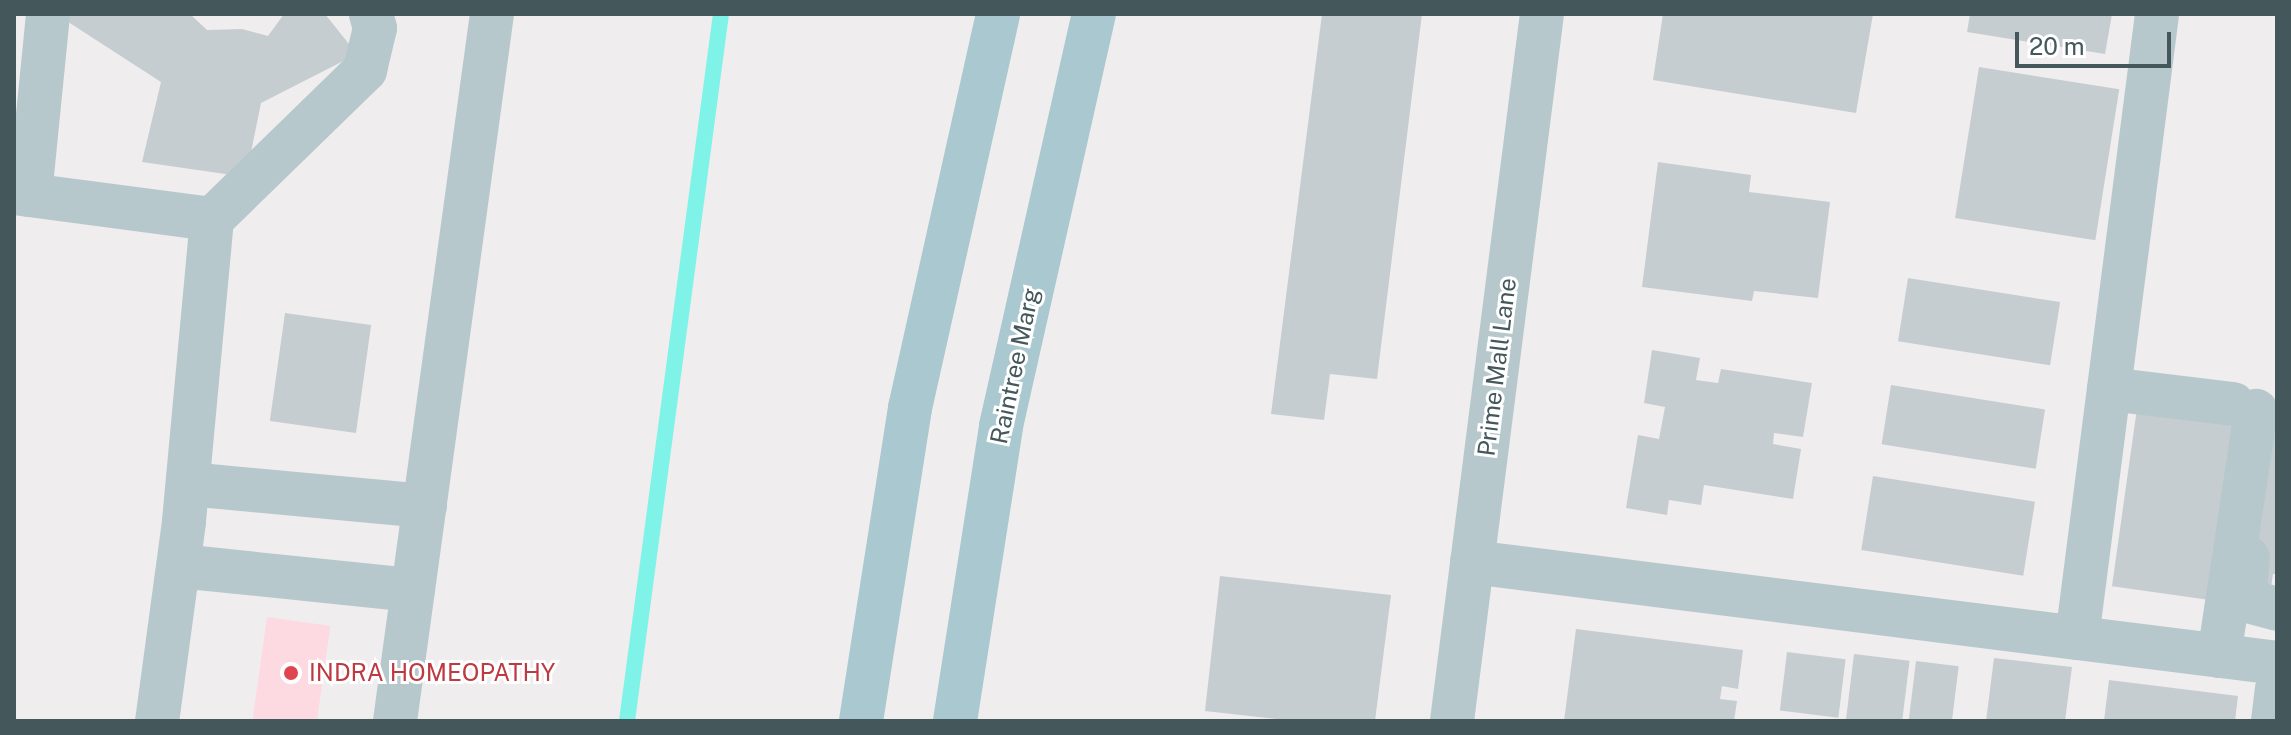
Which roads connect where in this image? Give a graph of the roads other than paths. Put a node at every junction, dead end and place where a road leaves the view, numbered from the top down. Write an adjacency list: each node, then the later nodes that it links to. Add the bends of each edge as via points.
1 (48, 14): 8 (street)
2 (371, 14): 9 (street, via 375,28 365,70)
3 (492, 14): 13 (street)
4 (998, 14): 24 (main road, via 910,408)
5 (1094, 14): 25 (main road, Raintree Marg, via 1001,426)
6 (1542, 14): 14 (street, Prime Mall Lane)
7 (2157, 14): 10 (street)
8 (22, 194): 9 (street)
9 (212, 219): 12 (street)
10 (2109, 389): 11 (street); 18 (street)
11 (2253, 410): 17 (street, via 2244,600); 19 (street)
12 (188, 484): 13 (street); 15 (street)
13 (425, 506): 16 (street)
14 (1472, 562): 18 (street); 26 (street, Prime Mall Lane)
15 (179, 566): 16 (street); 22 (street)
16 (413, 590): 23 (street)
17 (2277, 609)
18 (2077, 638): 19 (street)
19 (2219, 656): 20 (street)
20 (2277, 663)
21 (2277, 688): 27 (street)
22 (157, 721)
23 (395, 721)
24 (861, 721)
25 (955, 721)
26 (1452, 721)
27 (2273, 721)

